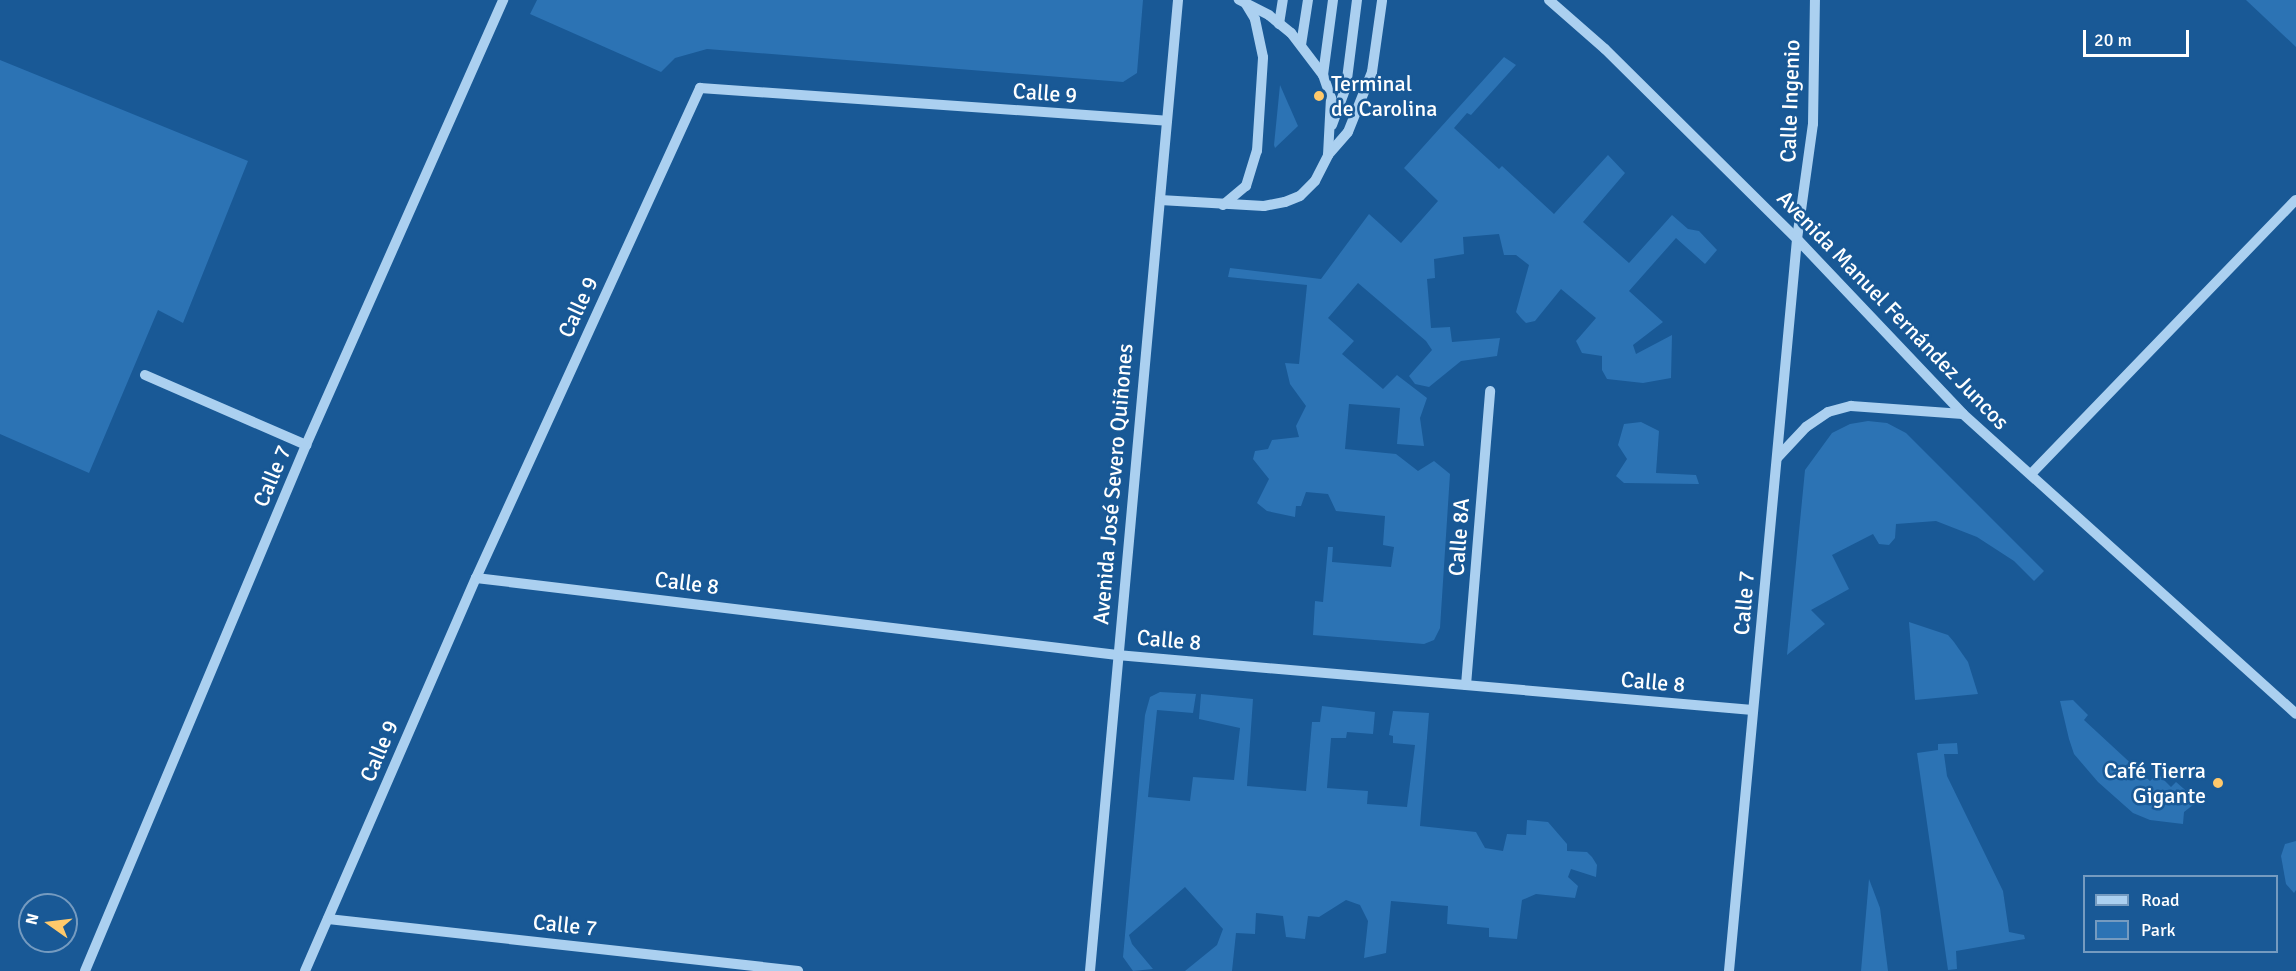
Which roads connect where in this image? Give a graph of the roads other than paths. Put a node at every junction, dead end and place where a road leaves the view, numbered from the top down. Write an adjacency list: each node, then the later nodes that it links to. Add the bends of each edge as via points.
1 (503, 0): 25 (street, Calle 7)
2 (1178, 0): 15 (street, Avenida José Severo Quiñones)
3 (1283, 0): 12 (street)
4 (1308, 0): 13 (street)
5 (1333, 0): 14 (street)
6 (1357, 0): 16 (street, via 1346,87)
7 (1549, 0): 21 (street, Avenida Manuel Fernández Juncos, via 1605,49)
8 (1815, 0): 21 (street, Calle Ingenio, via 1813,124)
9 (1241, 1): 11 (street); 20 (street, via 1255,18 1263,57 1257,151 1246,186)
10 (1382, 1): 17 (street, via 1372,72 1348,132)
11 (1257, 4): 12 (street)
12 (1279, 24): 13 (street)
13 (1301, 45): 14 (street)
14 (1323, 75): 16 (street, via 1331,98)
15 (1167, 121): 18 (street, Avenida José Severo Quiñones); 28 (street, Calle 9, via 700,88)
16 (1329, 130): 17 (street)
17 (1328, 155): 20 (street, via 1315,181 1300,196 1264,206)
18 (1160, 200): 20 (street); 29 (street, Avenida José Severo Quiñones)
19 (2296, 200): 27 (street)
20 (1222, 205)
21 (1797, 239): 24 (street, Avenida Manuel Fernández Juncos); 26 (street, Calle 7)
22 (145, 375): 25 (street)
23 (1490, 391): 30 (street, Calle 8A)
24 (1963, 414): 26 (street, via 1851,406 1828,412 1806,427); 27 (street, Avenida Manuel Fernández Juncos)
25 (306, 445): 34 (street, Calle 7)
26 (1777, 458): 31 (street, Calle 7)
27 (2031, 474): 32 (street, Avenida Manuel Fernández Juncos)
28 (476, 578): 29 (street, Calle 8); 33 (street, Calle 9)
29 (1117, 655): 30 (street, Calle 8); 37 (street, Avenida José Severo Quiñones)
30 (1466, 685): 31 (street, Calle 8)
31 (1753, 710): 38 (street, Calle 7)
32 (2296, 714)
33 (328, 919): 35 (street, Calle 9); 36 (street, Calle 7)
34 (86, 971)
35 (305, 971)
36 (798, 971)
37 (1090, 971)
38 (1729, 971)

